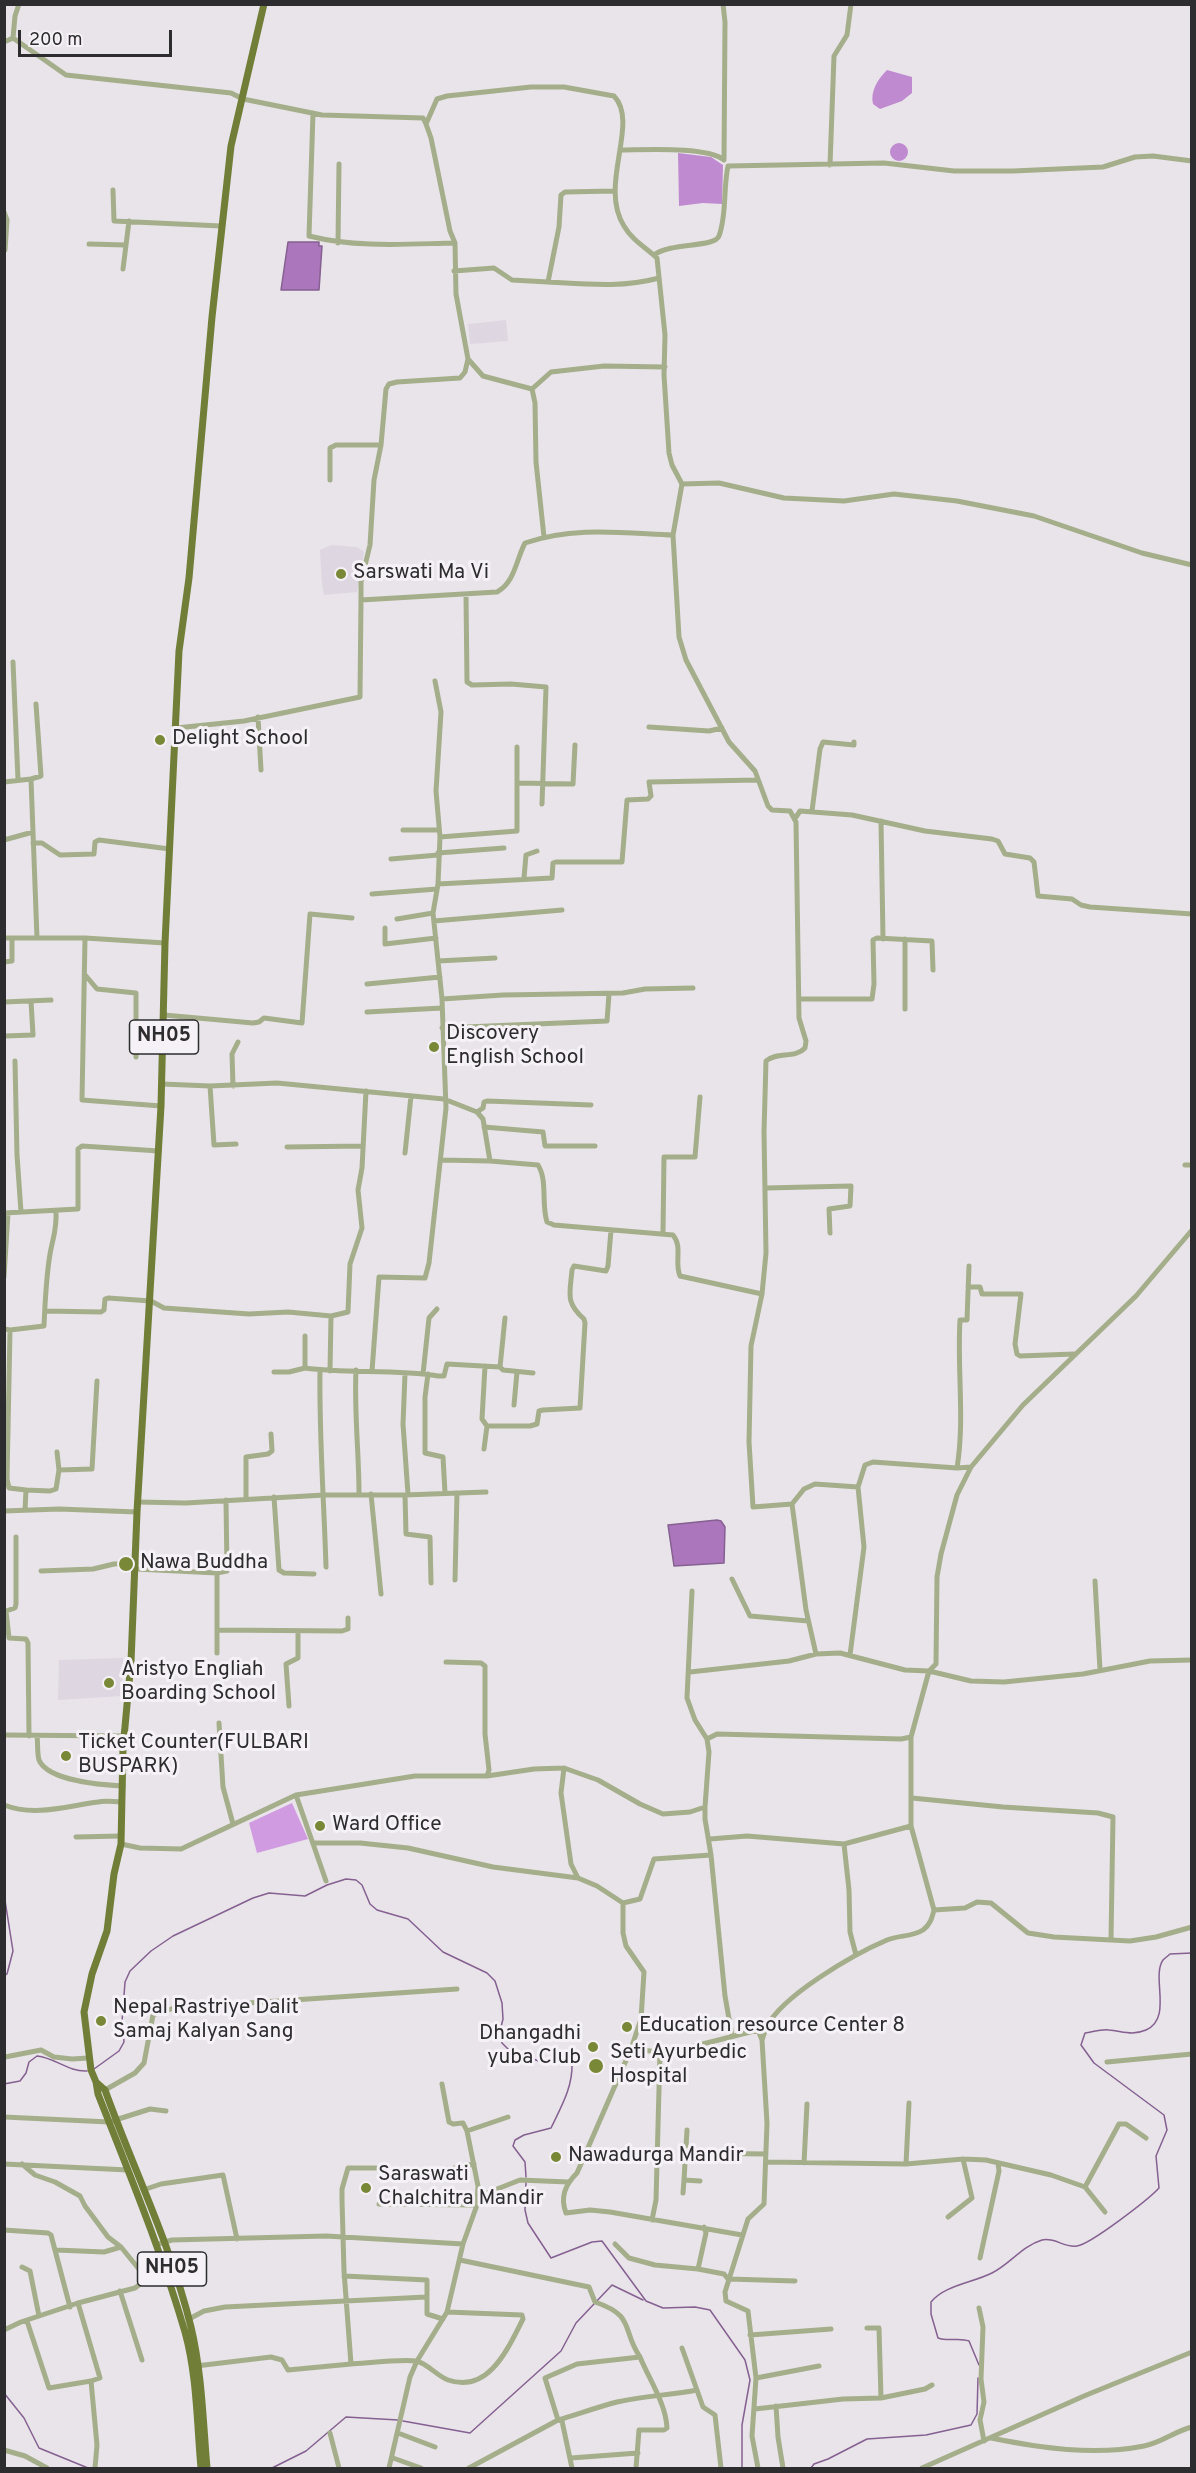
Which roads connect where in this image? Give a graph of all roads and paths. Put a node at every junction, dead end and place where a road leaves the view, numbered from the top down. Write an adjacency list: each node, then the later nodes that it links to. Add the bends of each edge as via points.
1 (20, 4): 5 (street)
2 (264, 4): 7 (main road, NH05)
3 (723, 4): 12 (street)
4 (851, 4): 14 (street, via 847,35 834,56)
5 (13, 38): 6 (street); 7 (street, via 66,75 231,93)
6 (4, 42)
7 (243, 99): 8 (street); 19 (main road, NH05, via 231,146)
8 (313, 113): 9 (street, via 423,118); 20 (street, via 309,236)
9 (426, 124): 10 (street, via 437,99 531,87 564,87 614,96 619,101 623,130); 21 (street)
10 (620, 150): 12 (street, via 709,153); 16 (street)
11 (1191, 161): 14 (street, via 1153,156 1084,169 1004,171 954,171 884,163)
12 (726, 163): 14 (street); 25 (street, via 718,238 704,244 663,248)
13 (339, 164): 20 (street)
14 (830, 165)
15 (113, 190): 18 (street, via 114,220)
16 (613, 191): 25 (street, via 622,224 633,239); 29 (street, via 561,195)
17 (4, 212): 24 (street)
18 (129, 221): 19 (street); 23 (street)
19 (221, 226): 46 (main road, NH05, via 179,651)
20 (338, 243): 21 (street)
21 (455, 243): 27 (street)
22 (89, 244): 23 (street)
23 (125, 245): 26 (street)
24 (5, 250)
25 (654, 255): 28 (street)
26 (123, 269)
27 (454, 271): 29 (street, via 495,268 512,280); 30 (street)
28 (659, 278): 29 (street, via 611,285); 31 (street)
29 (548, 282)
30 (468, 359): 32 (street, via 483,376); 33 (street, via 460,378 389,384)
31 (665, 367): 32 (street, via 604,366 551,372); 35 (street, via 669,453)
32 (532, 389): 37 (street)
33 (381, 446): 34 (street, via 330,448); 40 (street)
34 (330, 480)
35 (682, 484): 36 (street); 38 (street, via 719,483 784,498 844,501 894,494 957,501 1034,516 1142,553)
36 (673, 535): 37 (street, via 576,531); 47 (street, via 679,637 686,660)
37 (544, 537): 39 (street, via 525,543 504,588)
38 (1191, 565)
39 (466, 595): 40 (street); 57 (street, via 467,682 546,687)
40 (361, 600): 44 (street, via 360,697)
41 (13, 662): 53 (street)
42 (435, 681): 64 (street, via 441,712 436,791)
43 (36, 704): 52 (street, via 41,776)
44 (258, 717): 46 (street); 51 (street)
45 (649, 727): 47 (street)
46 (176, 728): 68 (main road, NH05)
47 (722, 728): 54 (street)
48 (854, 742): 59 (street, via 824,742)
49 (575, 746): 57 (street, via 573,784)
50 (517, 747): 56 (street)
51 (261, 770)
52 (31, 779): 53 (street); 63 (street)
53 (18, 780): 55 (street)
54 (758, 780): 61 (street, via 768,806 772,810 790,811); 72 (street, via 649,782 648,799 627,800 622,862 556,862 552,878)
55 (4, 782)
56 (518, 783): 57 (street); 64 (street, via 517,831)
57 (543, 784): 58 (street)
58 (542, 804)
59 (812, 811): 60 (street); 61 (street, via 797,812)
60 (881, 821): 77 (street, via 998,841 1005,854 1034,862 1038,896 1072,900 1090,907); 87 (street)
61 (796, 822): 100 (street)
62 (403, 830): 64 (street)
63 (33, 832): 65 (street); 66 (street)
64 (439, 834): 70 (street)
65 (4, 840)
66 (33, 843): 68 (street, via 42,843 60,855 94,854 95,842 99,840); 84 (street)
67 (504, 848): 70 (street)
68 (170, 849): 89 (main road, NH05)
69 (537, 851): 72 (street, via 526,855)
70 (438, 854): 71 (street); 73 (street)
71 (391, 859)
72 (524, 878): 73 (street)
73 (438, 886): 74 (street); 76 (street)
74 (372, 894)
75 (562, 910): 80 (street)
76 (433, 913): 79 (street); 80 (street)
77 (1191, 914)
78 (352, 918): 107 (street, via 310,914 302,1023)
79 (397, 919)
80 (434, 921): 86 (street)
81 (385, 928): 86 (street, via 385,944)
82 (4, 938): 83 (street)
83 (12, 938): 84 (street); 92 (street, via 12,961)
84 (37, 938): 85 (street)
85 (85, 938): 89 (street); 94 (street)
86 (436, 938): 91 (street)
87 (883, 939): 88 (street); 100 (street, via 873,940 872,999)
88 (905, 939): 93 (street, via 932,941); 105 (street)
89 (165, 943): 107 (main road, NH05)
90 (495, 958): 91 (street)
91 (438, 961): 95 (street)
92 (4, 962)
93 (933, 970)
94 (86, 976): 111 (street, via 97,989 136,993); 121 (street, via 82,1100)
95 (440, 977): 96 (street); 99 (street)
96 (367, 984)
97 (693, 988): 98 (street)
98 (609, 994): 99 (street); 108 (street, via 607,1021)
99 (442, 999): 104 (street)
100 (799, 999): 132 (street, via 805,1048 766,1061)
101 (51, 1000): 102 (street)
102 (31, 1001): 103 (street); 109 (street, via 33,1035)
103 (4, 1002)
104 (442, 1008): 106 (street); 108 (street)
105 (905, 1009)
106 (367, 1012)
107 (164, 1015): 113 (main road, NH05)
108 (442, 1028): 119 (street)
109 (4, 1036)
110 (238, 1042): 115 (street, via 232,1054)
111 (136, 1057)
112 (15, 1061): 134 (street)
113 (162, 1084): 114 (street); 121 (main road, NH05)
114 (210, 1086): 115 (street); 124 (street, via 214,1145)
115 (233, 1086): 116 (street, via 276,1083)
116 (366, 1091): 117 (street); 125 (street)
117 (411, 1096): 119 (street); 129 (street)
118 (700, 1097): 138 (street, via 695,1157 664,1158)
119 (444, 1099): 122 (street); 130 (street)
120 (591, 1105): 122 (street, via 487,1101)
121 (161, 1106): 128 (main road, NH05)
122 (477, 1112): 123 (street)
123 (484, 1127): 126 (street, via 543,1132 545,1146); 131 (street)
124 (236, 1144)
125 (362, 1146): 127 (street); 147 (street, via 358,1190 362,1228 350,1264 349,1308 348,1312)
126 (596, 1146)
127 (287, 1147)
128 (159, 1151): 133 (street, via 82,1146 78,1149 78,1209); 144 (main road, NH05)
129 (405, 1153)
130 (441, 1160): 131 (street); 158 (street, via 425,1278 379,1277)
131 (490, 1161): 136 (street, via 538,1166 547,1222)
132 (766, 1188): 139 (street, via 851,1186 849,1206 829,1209); 143 (street)
133 (56, 1211): 134 (street); 146 (street)
134 (21, 1212): 135 (street)
135 (6, 1213): 141 (street)
136 (611, 1230): 138 (street); 166 (street, via 606,1271 574,1266 572,1269 570,1298 585,1323 580,1408 543,1410 537,1424 530,1426)
137 (1191, 1230): 151 (street, via 1136,1296)
138 (663, 1233): 143 (street, via 677,1240 680,1276)
139 (830, 1233)
140 (969, 1266): 142 (street)
141 (4, 1277)
142 (968, 1287): 151 (street, via 980,1287 982,1294 1021,1294 1015,1344 1020,1356); 171 (street, via 967,1320 960,1320 958,1378 962,1395)
143 (762, 1294): 186 (street, via 751,1347 749,1442 753,1507)
144 (151, 1301): 146 (street, via 108,1298 102,1312); 147 (street, via 164,1308); 185 (main road, NH05)
145 (437, 1309): 163 (street, via 429,1318)
146 (45, 1311): 149 (street, via 43,1328)
147 (331, 1316): 157 (street)
148 (505, 1318): 153 (street)
149 (7, 1330): 174 (street, via 7,1479 9,1488)
150 (305, 1336): 154 (street)
151 (1074, 1354): 170 (street, via 1023,1405)
152 (485, 1366): 153 (street); 163 (street, via 447,1364 444,1376); 166 (street, via 482,1419)
153 (500, 1367): 160 (street)
154 (305, 1368): 155 (street); 159 (street)
155 (320, 1370): 157 (street); 180 (street)
156 (356, 1370): 157 (street); 158 (street); 178 (street)
157 (330, 1371)
158 (372, 1371): 162 (street)
159 (274, 1372)
160 (516, 1372): 161 (street); 165 (street)
161 (533, 1373)
162 (405, 1374): 163 (street); 181 (street)
163 (426, 1374): 176 (street, via 425,1453 443,1457)
164 (98, 1381): 172 (street, via 92,1469)
165 (514, 1405)
166 (486, 1426): 168 (street)
167 (271, 1434): 183 (street, via 271,1452 246,1457)
168 (484, 1449)
169 (57, 1452): 172 (street)
170 (971, 1467): 171 (street); 212 (street, via 957,1495 941,1554 938,1655)
171 (957, 1468): 173 (street, via 873,1462 865,1465)
172 (59, 1470): 174 (street, via 56,1489)
173 (858, 1487): 186 (street, via 808,1485); 208 (street, via 864,1546)
174 (26, 1490): 187 (street)
175 (486, 1492): 177 (street)
176 (446, 1493): 177 (street); 181 (street)
177 (457, 1493): 197 (street)
178 (359, 1494): 179 (street); 180 (street)
179 (371, 1494): 181 (street); 201 (street)
180 (324, 1495): 182 (street); 192 (street)
181 (406, 1495): 199 (street, via 406,1534 430,1537)
182 (274, 1497): 183 (street); 195 (street, via 279,1570)
183 (246, 1498): 184 (street)
184 (226, 1500): 185 (street); 194 (street, via 227,1571)
185 (138, 1502): 189 (main road, NH05)
186 (792, 1504): 203 (street)
187 (25, 1510): 188 (street); 189 (street)
188 (4, 1511)
189 (137, 1512): 191 (main road, NH05)
190 (16, 1537): 217 (street, via 15,1608 6,1611 5,1621 9,1638 28,1641)
191 (136, 1566): 193 (street, via 114,1564); 194 (street); 219 (main road, NH05)
192 (326, 1567)
193 (41, 1571)
194 (217, 1573): 204 (street)
195 (314, 1574)
196 (732, 1579): 203 (street, via 750,1616)
197 (455, 1580)
198 (1095, 1581): 211 (street)
199 (431, 1583)
200 (692, 1591): 213 (street)
201 (381, 1594)
202 (348, 1618): 205 (street, via 346,1630)
203 (808, 1621): 207 (street)
204 (217, 1630): 205 (street); 206 (street)
205 (298, 1632): 214 (street, via 298,1658 286,1664)
206 (217, 1653)
207 (816, 1654): 208 (street); 213 (street, via 789,1661)
208 (850, 1655): 212 (street, via 905,1670)
209 (1191, 1660): 211 (street, via 1150,1661)
210 (446, 1662): 223 (street, via 485,1666)
211 (1100, 1670): 212 (street, via 1004,1682 971,1681)
212 (929, 1671): 220 (street)
213 (690, 1672): 221 (street, via 687,1698 694,1720)
214 (289, 1706)
215 (219, 1723): 232 (street, via 223,1787)
216 (4, 1735): 217 (street)
217 (29, 1736): 218 (street)
218 (37, 1736): 219 (street); 224 (street, via 39,1761 47,1770 86,1783)
219 (124, 1736): 224 (main road, NH05)
220 (911, 1737): 221 (street, via 717,1734); 226 (street)
221 (707, 1739): 229 (street)
222 (564, 1768): 223 (street); 230 (street, via 598,1780 663,1814); 240 (street, via 564,1831)
223 (487, 1776): 225 (street, via 402,1777)
224 (123, 1786): 227 (main road, NH05)
225 (296, 1795): 232 (street); 237 (street)
226 (912, 1798): 233 (street); 245 (street, via 1113,1817)
227 (122, 1802): 228 (street, via 101,1801 53,1810 13,1809); 236 (main road, NH05)
228 (4, 1805)
229 (705, 1807): 230 (street); 231 (street)
230 (690, 1812): 231 (street)
231 (705, 1819): 235 (street)
232 (233, 1824): 236 (street, via 181,1849 140,1848)
233 (911, 1826): 238 (street); 243 (street)
234 (76, 1837): 236 (street)
235 (710, 1839): 238 (street, via 747,1836); 239 (street)
236 (121, 1840): 256 (main road, NH05, via 107,1931 84,2012)
237 (312, 1843): 240 (street, via 360,1842 408,1848 493,1867); 241 (street)
238 (844, 1844): 246 (street, via 850,1932)
239 (711, 1855): 242 (street, via 654,1859 640,1899); 250 (street)
240 (578, 1878): 242 (street)
241 (326, 1881)
242 (623, 1903): 252 (street, via 626,1946 644,1972 641,2019)
243 (934, 1910): 245 (street, via 965,1908 977,1902 991,1904 1028,1933); 246 (street, via 925,1929 892,1938)
244 (1191, 1927): 245 (street, via 1147,1939)
245 (1111, 1940)
246 (856, 1955): 248 (street, via 784,2003)
247 (457, 1989): 260 (street, via 174,2008 153,2014 144,2063 135,2073)
248 (766, 2028): 249 (street); 251 (street)
249 (758, 2030): 250 (street); 251 (street)
250 (732, 2036): 253 (street, via 699,2047)
251 (762, 2040): 271 (street)
252 (631, 2049): 253 (street); 285 (street, via 577,2173)
253 (660, 2052): 293 (street, via 656,2200)
254 (1191, 2054): 257 (street)
255 (5, 2057): 256 (street, via 41,2050 54,2056)
256 (88, 2058): 258 (main road, NH05)
257 (1107, 2062)
258 (96, 2082): 260 (main road, NH05); 266 (main road, NH05)
259 (442, 2084): 268 (street, via 449,2122 463,2123)
260 (105, 2090): 266 (main road, NH05)
261 (909, 2103): 279 (street)
262 (807, 2104): 274 (street)
263 (166, 2111): 266 (street, via 150,2109)
264 (4, 2117): 266 (street)
265 (508, 2117): 268 (street)
266 (112, 2121): 281 (main road, NH05); 287 (main road, NH05)
267 (687, 2130): 270 (street)
268 (467, 2131): 278 (street)
269 (1146, 2138): 286 (street, via 1126,2124 1119,2124)
270 (686, 2153): 271 (street); 283 (street)
271 (766, 2154): 273 (street)
272 (963, 2159): 275 (street); 279 (street); 292 (street, via 972,2198)
273 (767, 2162): 274 (street); 296 (street, via 764,2204 748,2219)
274 (804, 2163): 279 (street)
275 (998, 2163): 286 (street); 304 (street)
276 (4, 2164): 277 (street)
277 (22, 2164): 281 (street); 302 (street, via 35,2175 80,2196 108,2237)
278 (474, 2164): 282 (street); 290 (street)
279 (906, 2164)
280 (376, 2168): 298 (street, via 348,2168 342,2189)
281 (128, 2170): 299 (main road, NH05)
282 (414, 2171)
283 (684, 2180): 284 (street); 288 (street)
284 (700, 2181)
285 (568, 2182): 290 (street, via 520,2180 487,2193); 293 (street, via 563,2197 566,2213 590,2210)
286 (1085, 2187): 291 (street)
287 (143, 2190): 297 (street, via 223,2175); 299 (main road, NH05)
288 (683, 2193)
289 (379, 2204): 290 (street)
290 (477, 2205): 300 (street)
291 (1105, 2212)
292 (948, 2217)
293 (652, 2220): 294 (street)
294 (704, 2227): 296 (street); 307 (street)
295 (4, 2230): 303 (street, via 48,2233)
296 (742, 2235): 311 (street)
297 (237, 2238): 298 (street); 299 (street)
298 (343, 2239): 300 (street); 309 (street)
299 (161, 2243): 308 (main road, NH05); 321 (main road, NH05)
300 (463, 2244): 305 (street)
301 (615, 2244): 307 (street, via 629,2258)
302 (120, 2247): 303 (street, via 104,2252); 310 (street)
303 (56, 2250): 317 (street)
304 (980, 2258)
305 (460, 2260): 319 (street); 330 (street, via 589,2287 596,2302 620,2314)
306 (22, 2267): 320 (street, via 30,2271)
307 (698, 2269): 311 (street, via 724,2274)
308 (168, 2275): 310 (street); 335 (main road, NH05)
309 (344, 2277): 314 (street, via 427,2280); 315 (street)
310 (147, 2279): 313 (street, via 135,2288)
311 (728, 2279): 312 (street); 327 (street, via 726,2301 748,2311)
312 (795, 2281)
313 (120, 2291): 316 (street); 331 (street)
314 (426, 2297): 315 (street); 322 (street, via 427,2314)
315 (346, 2301): 321 (street, via 225,2307); 333 (street)
316 (78, 2303): 317 (street); 337 (street, via 100,2378)
317 (70, 2307): 320 (street)
318 (979, 2308): 348 (street, via 984,2402 980,2420)
319 (447, 2313): 322 (street); 332 (street, via 523,2319 504,2355 485,2376 465,2383 447,2380)
320 (39, 2316): 323 (street)
321 (189, 2319): 335 (main road, NH05)
322 (443, 2319): 332 (street)
323 (27, 2321): 326 (street); 337 (street, via 49,2388)
324 (867, 2328): 341 (street, via 879,2328)
325 (831, 2329): 327 (street)
326 (4, 2330)
327 (750, 2335): 336 (street)
328 (682, 2348): 339 (street)
329 (1191, 2352): 348 (street)
330 (640, 2357): 340 (street); 344 (street, via 577,2364 546,2377)
331 (142, 2360)
332 (417, 2361): 333 (street); 347 (street)
333 (351, 2364): 335 (street, via 288,2370 282,2360 271,2357)
334 (819, 2366): 336 (street)
335 (195, 2367): 356 (main road, NH05); 357 (main road, NH05)
336 (756, 2378): 343 (street)
337 (91, 2381): 355 (street, via 97,2445)
338 (932, 2385): 341 (street)
339 (697, 2390): 340 (street); 364 (street, via 703,2407 715,2415)
340 (657, 2396): 344 (street, via 619,2402); 351 (street, via 666,2414 667,2428 639,2430)
341 (881, 2398): 342 (street)
342 (776, 2406): 343 (street); 366 (street)
343 (755, 2409): 365 (street, via 753,2436)
344 (558, 2420): 353 (street, via 562,2421); 361 (street)
345 (1191, 2427): 348 (street, via 1146,2446 1104,2451)
346 (330, 2433): 358 (street)
347 (398, 2433): 349 (street); 352 (street)
348 (987, 2439): 367 (street)
349 (435, 2447)
350 (4, 2450): 354 (street)
351 (638, 2453): 353 (street); 363 (street)
352 (393, 2458): 359 (street); 360 (street)
353 (571, 2458): 362 (street)
354 (47, 2469)
355 (95, 2469)
356 (201, 2469)
357 (207, 2469)
358 (339, 2469)
359 (389, 2469)
360 (420, 2469)
361 (469, 2469)
362 (572, 2469)
363 (636, 2469)
364 (721, 2469)
365 (758, 2469)
366 (783, 2469)
367 (922, 2469)

